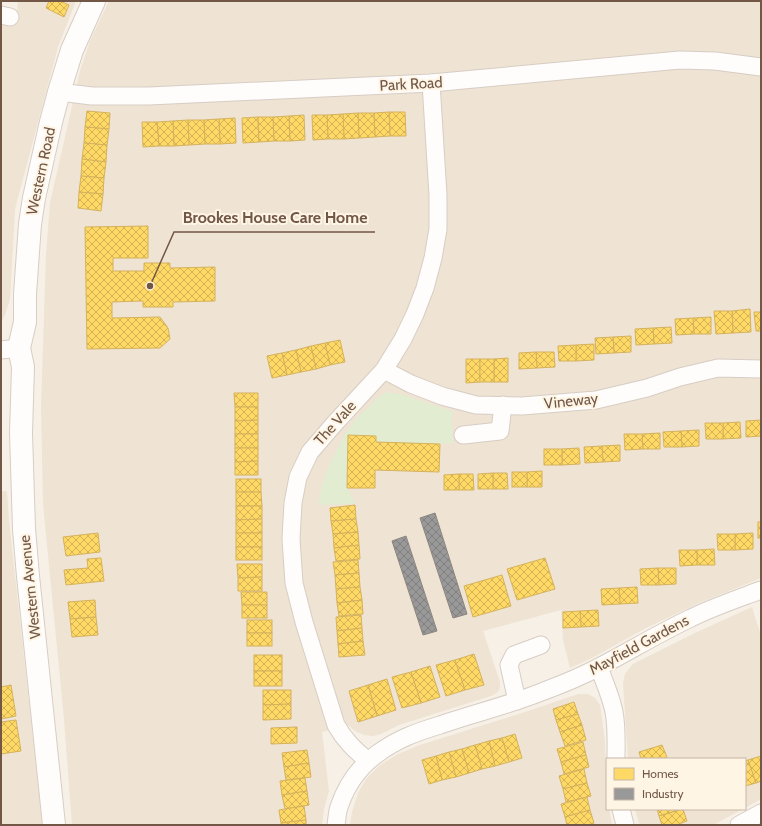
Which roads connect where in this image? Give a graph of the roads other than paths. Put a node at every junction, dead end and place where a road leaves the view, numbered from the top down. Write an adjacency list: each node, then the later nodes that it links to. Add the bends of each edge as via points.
1 (94, 1): 4 (street, Western Road, via 72,50)
2 (761, 67): 3 (street, Park Road, via 715,61 680,60)
3 (431, 84): 4 (street, Park Road, via 149,96 92,96); 6 (street, The Vale, via 438,229 425,288 403,339)
4 (59, 92): 5 (street, Western Road, via 30,224 25,322)
5 (10, 349): 18 (street, Western Avenue, via 23,367 24,529)
6 (384, 370): 8 (street, Vineway, via 442,396 476,405); 15 (street, The Vale, via 310,452 298,477 293,503 291,538 294,583 336,725 349,745)
7 (761, 370): 8 (street, Vineway, via 718,368 596,400 522,406)
8 (503, 405): 9 (street, via 500,431)
9 (463, 435)
10 (761, 590): 12 (street, Mayfield Gardens, via 690,618)
11 (541, 645): 13 (street, via 514,655 509,665)
12 (599, 667): 13 (street, Mayfield Gardens); 14 (street, via 614,713)
13 (517, 701): 15 (street, Mayfield Gardens, via 413,734 393,743)
14 (616, 758)
15 (368, 761): 19 (street, Mayfield Gardens, via 346,790)
16 (621, 810): 20 (street)
17 (761, 813): 21 (street)
18 (54, 825)
19 (336, 825)
20 (625, 825)
21 (739, 825)

